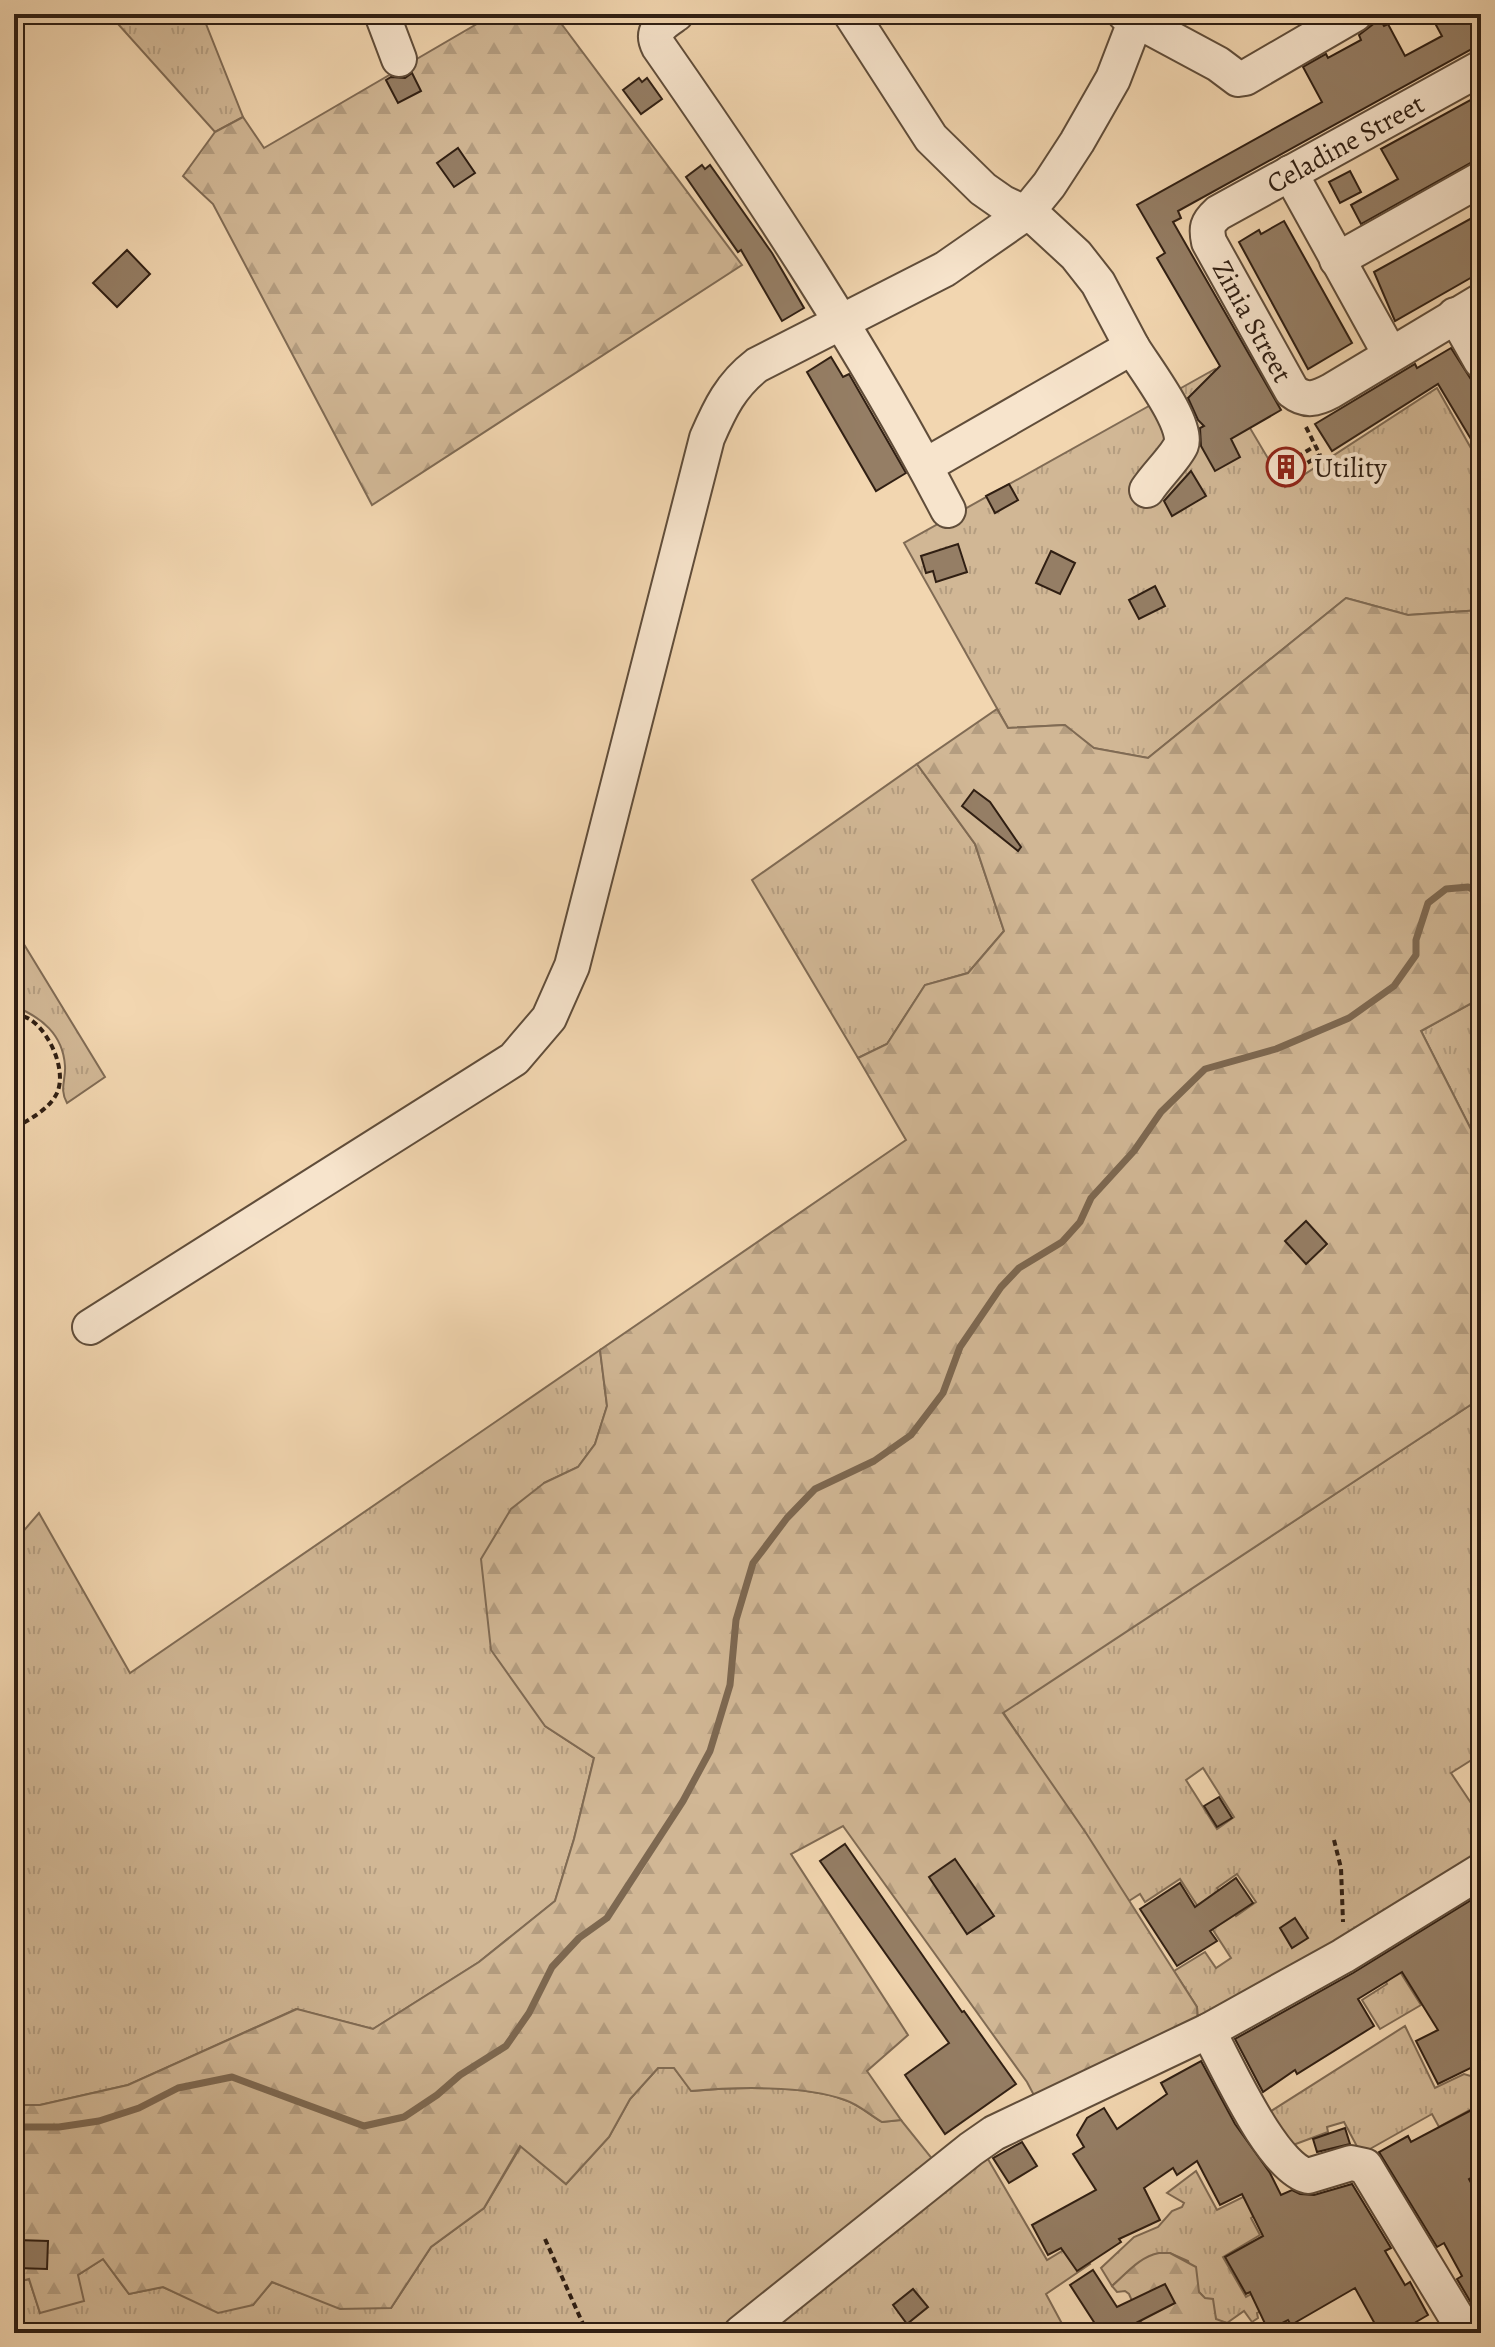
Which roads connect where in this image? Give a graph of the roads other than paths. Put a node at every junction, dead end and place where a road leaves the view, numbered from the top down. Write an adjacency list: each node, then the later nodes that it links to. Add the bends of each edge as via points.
1 (382, 14): 6 (street)
2 (676, 14): 14 (street, via 656,31 655,40 748,174)
3 (851, 14): 10 (street, via 931,138 983,189)
4 (1355, 14): 5 (street, via 1238,79)
5 (1133, 16): 10 (street, via 1113,79)
6 (399, 59)
7 (1481, 68): 8 (street, Celadine Street)
8 (1290, 173): 11 (street, Celadine Street); 12 (street)
9 (1481, 179): 12 (street)
10 (1027, 212): 14 (street, via 945,269); 15 (street, via 1089,269)
11 (1210, 221): 16 (street, Zinia Street, via 1209,242 1292,391 1311,399 1313,409)
12 (1337, 260): 16 (street)
13 (1468, 308): 16 (street); 17 (street)
14 (839, 322): 18 (street); 21 (street, via 739,379 707,438 572,966 549,1018 514,1059)
15 (1132, 347): 18 (street); 19 (street, via 1183,433 1177,452)
16 (1390, 354)
17 (1481, 361)
18 (925, 466): 20 (street)
19 (1147, 490)
20 (948, 510)
21 (90, 1327)
22 (1481, 1871): 23 (street)
23 (1208, 2031): 24 (street, via 994,2133); 25 (street, via 1272,2147 1291,2169 1308,2176 1351,2163 1365,2166)
24 (741, 2333)
25 (1466, 2333)

